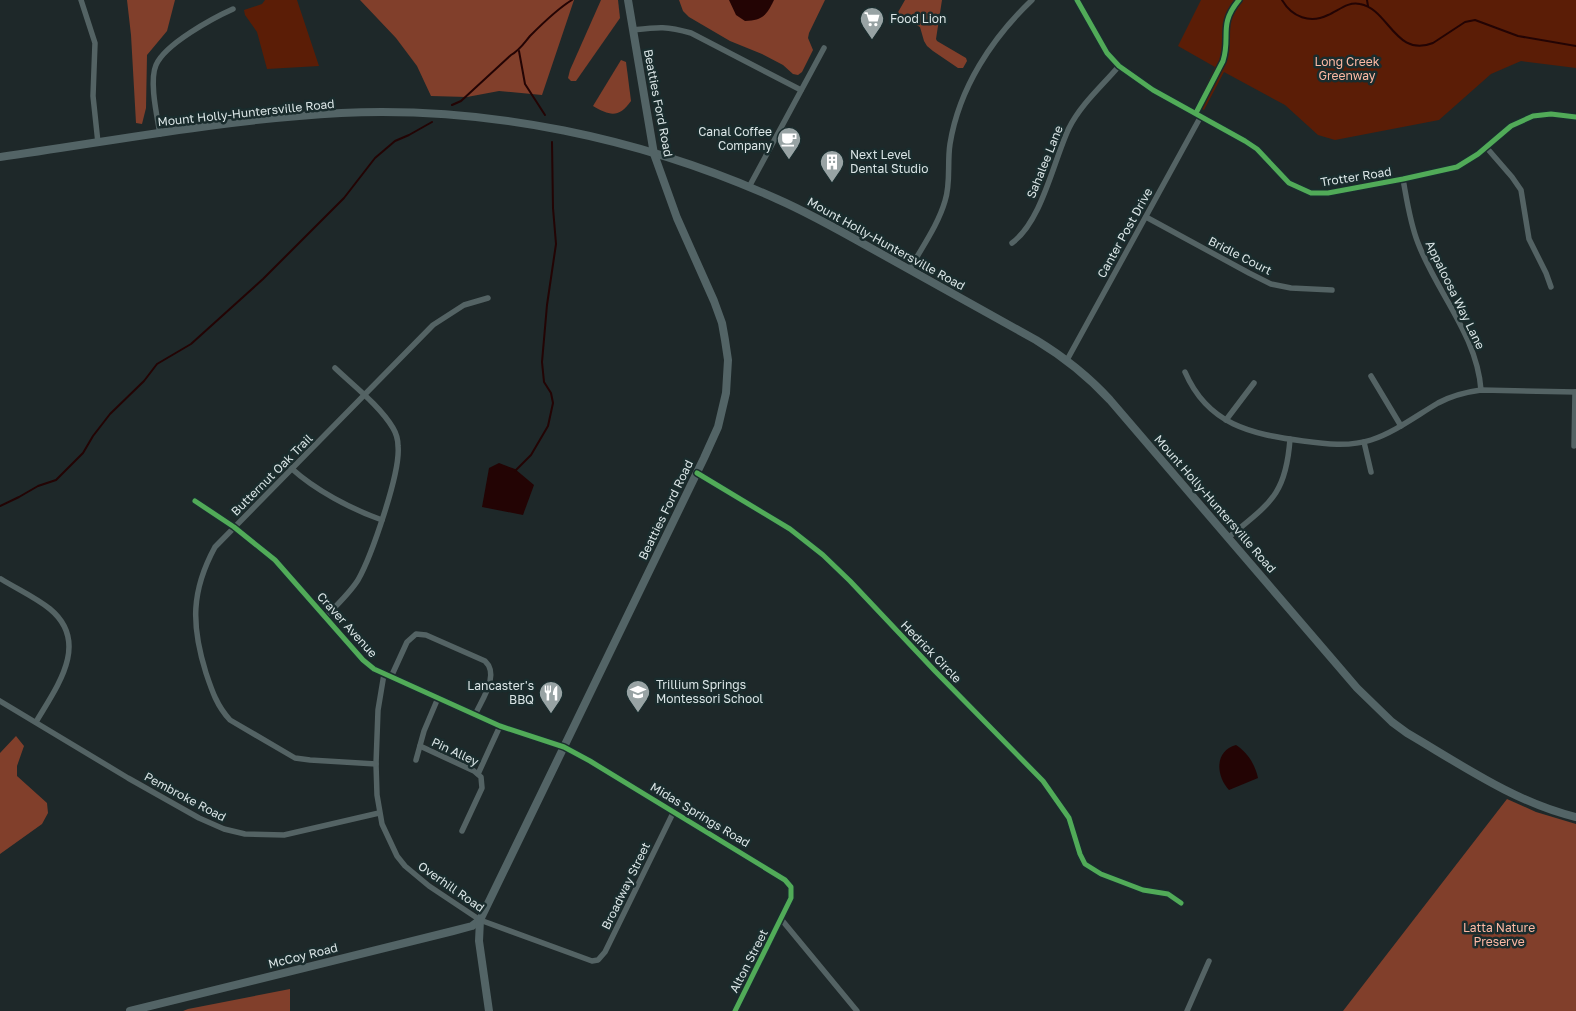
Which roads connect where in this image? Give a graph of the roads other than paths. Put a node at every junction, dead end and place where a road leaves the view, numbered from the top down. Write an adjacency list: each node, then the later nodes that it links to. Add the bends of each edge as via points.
1 (81, 0): 13 (street, via 95,43 92,96)
2 (1032, 0): 21 (street, via 998,37 970,84 950,143 945,202)
3 (1076, 0): 8 (street, Trotter Road, via 1103,47)
4 (628, 1): 6 (main road, Beatties Ford Road)
5 (234, 10): 12 (street, via 196,30 164,53 155,66 155,108)
6 (633, 30): 9 (street, via 660,26 677,28); 15 (main road, Beatties Ford Road)
7 (824, 48): 9 (street)
8 (1119, 66): 10 (street, Trotter Road, via 1153,90); 20 (street, Sahalee Lane, via 1088,100 1070,126 1036,211 1021,236)
9 (801, 90): 18 (street)
10 (1201, 116): 17 (street, Trotter Road, via 1257,149 1282,178 1311,193 1328,193); 19 (street, Canter Post Drive)
11 (1576, 117): 14 (street, Trotter Road, via 1543,114 1526,118)
12 (160, 134): 13 (main road, Mount Holly-Huntersville Road); 15 (main road, Mount Holly-Huntersville Road, via 300,116 406,113 537,126)
13 (98, 143): 16 (main road, Mount Holly-Huntersville Road)
14 (1486, 147): 17 (street, Trotter Road, via 1457,166); 22 (street, via 1521,190 1529,239)
15 (654, 154): 18 (main road, Mount Holly-Huntersville Road); 40 (main road, Beatties Ford Road, via 677,218 714,301 725,340 728,377 724,407 715,436)
16 (0, 157)
17 (1402, 179): 30 (street, Appaloosa Way Lane, via 1418,243 1466,336 1476,361)
18 (749, 187): 21 (main road, Mount Holly-Huntersville Road, via 808,214)
19 (1146, 217): 23 (street, Bridle Court, via 1271,284); 25 (street, Canter Post Drive)
20 (1012, 243)
21 (910, 269): 25 (main road, Mount Holly-Huntersville Road)
22 (1550, 287)
23 (1332, 290)
24 (488, 298): 32 (street, Butternut Oak Trail, via 464,305 433,325)
25 (1067, 360): 44 (main road, Mount Holly-Huntersville Road, via 1110,400)
26 (335, 368): 32 (street)
27 (1185, 372): 33 (street, via 1203,400)
28 (1371, 376): 34 (street)
29 (1254, 383): 33 (street)
30 (1481, 390): 31 (street); 34 (street, via 1456,395)
31 (1576, 392): 37 (street)
32 (364, 396): 38 (street, Butternut Oak Trail); 42 (street, via 394,429 398,447 396,470)
33 (1226, 420): 35 (street, via 1251,432)
34 (1401, 426): 36 (street)
35 (1290, 439): 36 (street, via 1337,444); 44 (street, via 1288,466 1277,492 1260,512)
36 (1364, 442): 39 (street)
37 (1574, 446)
38 (291, 468): 42 (street, via 308,482); 43 (street, Butternut Oak Trail)
39 (1371, 472)
40 (697, 473): 55 (main road, Beatties Ford Road); 63 (street, Hedrick Circle, via 790,529 823,555 1043,781 1070,818 1085,864 1096,872 1143,890 1168,894)
41 (195, 501): 43 (street, Craver Avenue)
42 (382, 520): 46 (street, via 357,582)
43 (234, 527): 46 (street, Craver Avenue, via 275,560); 57 (street, Butternut Oak Trail, via 215,547 198,589 195,616 198,646 214,698 230,720 295,758)
44 (1229, 537): 61 (main road, Mount Holly-Huntersville Road, via 1357,688 1392,722 1505,790 1543,808)
45 (1, 579): 52 (street, via 50,609 61,621 69,640 64,672)
46 (325, 617): 47 (street, Craver Avenue, via 363,660)
47 (384, 674): 48 (street, Craver Avenue); 57 (street, Overhill Road, via 378,710)
48 (391, 677): 49 (street, Craver Avenue); 51 (street, via 406,642 416,634 426,635 485,661 492,675)
49 (438, 698): 51 (street, Craver Avenue); 54 (street)
50 (0, 701): 52 (street, Pembroke Road)
51 (475, 715): 53 (street, Craver Avenue)
52 (36, 722): 60 (street, Pembroke Road, via 171,803 212,825 234,832 284,835)
53 (500, 726): 55 (street, Craver Avenue); 58 (street)
54 (420, 746): 56 (street); 58 (street, Pin Alley)
55 (564, 747): 59 (street, Midas Springs Road); 64 (main road, Beatties Ford Road)
56 (416, 760)
57 (376, 764): 60 (street, Overhill Road)
58 (478, 774): 62 (street, Pin Alley, via 482,788)
59 (674, 811): 65 (street, Midas Springs Road, via 778,874 789,884 792,895); 66 (street, Broadway Street, via 605,952 598,960)
60 (379, 813): 64 (street, Overhill Road, via 392,848 405,866)
61 (1576, 817)
62 (462, 831)
63 (1182, 903)
64 (480, 920): 66 (street, Overhill Road); 68 (main road, McCoy Road, via 453,932); 69 (main road, Beatties Ford Road)
65 (781, 920): 70 (street, Alton Street); 71 (street)
66 (588, 960)
67 (1209, 961): 72 (street)
68 (130, 1011)
69 (489, 1011)
70 (735, 1011)
71 (857, 1011)
72 (1187, 1011)

